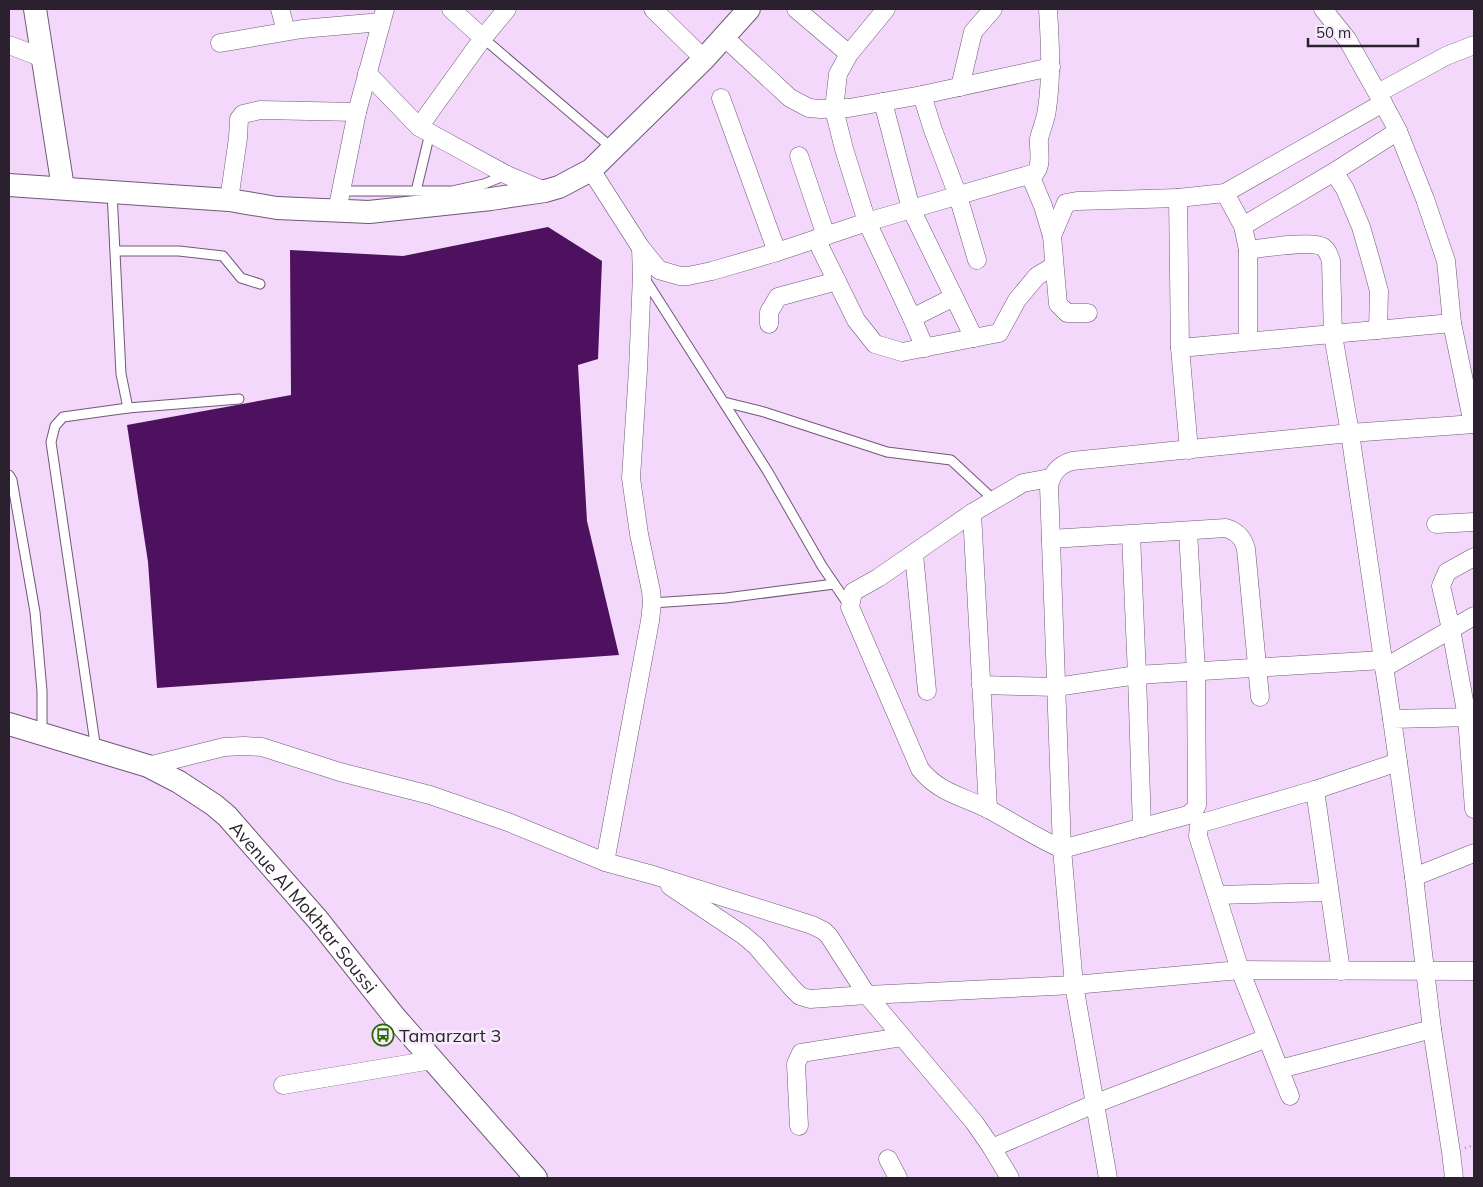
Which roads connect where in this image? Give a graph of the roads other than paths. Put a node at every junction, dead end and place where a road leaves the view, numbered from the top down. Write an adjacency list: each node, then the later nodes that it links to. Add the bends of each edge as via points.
1 (35, 9): 20 (street)
2 (280, 9): 13 (street)
3 (451, 9): 15 (street)
4 (506, 9): 15 (street)
5 (652, 9): 21 (street)
6 (749, 9): 14 (street)
7 (796, 9): 19 (street)
8 (886, 9): 19 (street)
9 (993, 9): 24 (street, via 973,32)
10 (1048, 9): 22 (street)
11 (1323, 9): 27 (street, via 1347,39)
12 (383, 15): 13 (street); 23 (street)
13 (286, 31): 16 (street)
14 (724, 37): 21 (street); 29 (street, via 794,101 808,108)
15 (483, 38): 31 (street); 33 (lane)
16 (220, 42)
17 (1474, 44): 27 (street, via 1446,56)
18 (9, 45): 20 (street)
19 (849, 54): 29 (street, via 838,74)
20 (43, 58): 40 (street)
21 (704, 59): 33 (street)
22 (1051, 67): 24 (street); 38 (street, via 1048,107 1039,141 1039,164)
23 (367, 73): 30 (street); 31 (street)
24 (960, 87): 25 (street)
25 (922, 95): 28 (street); 45 (street)
26 (721, 98): 57 (street)
27 (1381, 98): 32 (street); 44 (street)
28 (883, 102): 29 (street); 49 (street)
29 (834, 109): 50 (street)
30 (356, 112): 47 (street, via 260,110 243,114 239,119); 48 (street)
31 (425, 130): 37 (street); 41 (lane)
32 (1398, 131): 36 (street); 67 (street, via 1446,261)
33 (612, 149): 35 (street)
34 (799, 156): 53 (street)
35 (591, 170): 42 (street); 54 (street)
36 (1334, 172): 51 (street); 68 (street, via 1361,227 1370,258 1378,291)
37 (507, 175): 41 (lane, via 452,191); 42 (street)
38 (1030, 176): 45 (street); 52 (street)
39 (9, 185): 40 (street)
40 (63, 188): 43 (street)
41 (416, 191): 48 (lane)
42 (545, 191): 48 (street, via 369,212)
43 (112, 192): 47 (street); 56 (lane)
44 (1225, 193): 46 (street); 51 (street)
45 (958, 196): 49 (street); 58 (street)
46 (1178, 198): 52 (street, via 1066,203); 73 (street)
47 (229, 200): 48 (street, via 277,208)
48 (339, 201)
49 (911, 209): 50 (street); 63 (street)
50 (867, 222): 53 (street); 65 (street)
51 (1243, 226): 55 (street)
52 (1052, 236): 59 (street)
53 (821, 238): 57 (street); 61 (street)
54 (641, 248): 57 (street, via 659,270 680,276 712,271); 60 (street)
55 (1248, 250): 69 (street, via 1310,244 1318,245 1328,253 1331,261); 71 (street)
56 (116, 251): 62 (lane, via 179,251 223,256 241,278); 76 (lane, via 121,374)
57 (778, 252)
58 (977, 260)
59 (1054, 266): 64 (street, via 1058,304 1067,313); 70 (street, via 1032,282 999,334)
60 (642, 275): 75 (lane); 92 (street, via 631,478)
61 (837, 281): 66 (street, via 778,296 769,312); 72 (street, via 856,320 875,344 902,352)
62 (260, 284)
63 (954, 297): 65 (street); 70 (street)
64 (1088, 314)
65 (912, 318): 72 (street)
66 (769, 324)
67 (1452, 324): 68 (street); 77 (street)
68 (1378, 330): 69 (street)
69 (1333, 335): 71 (street); 78 (street)
70 (974, 338): 72 (street)
71 (1248, 341): 73 (street)
72 (925, 348)
73 (1180, 348): 79 (street)
74 (239, 399): 76 (lane)
75 (724, 402): 82 (lane, via 887,452 950,460); 91 (lane)
76 (128, 408): 108 (lane, via 63,417 55,426 51,442)
77 (1473, 424): 78 (street)
78 (1350, 434): 79 (street); 96 (street)
79 (1189, 450): 81 (street, via 1072,461 1059,467)
80 (9, 475): 107 (lane, via 34,612 42,691)
81 (1050, 478): 82 (street, via 1023,483); 88 (street)
82 (994, 500): 83 (street)
83 (972, 514): 89 (street); 100 (street)
84 (1474, 522): 85 (street)
85 (1436, 524)
86 (1188, 530): 87 (street); 97 (street, via 1226,528 1241,537 1246,549); 98 (street)
87 (1131, 535): 88 (street); 99 (street)
88 (1051, 539): 101 (street)
89 (914, 554): 93 (street, via 853,592); 102 (street)
90 (1474, 557): 95 (street, via 1447,572 1441,586)
91 (834, 584): 92 (lane, via 726,598); 93 (lane)
92 (652, 603): 117 (street)
93 (850, 607): 112 (street, via 920,769 940,788)
94 (1474, 616): 95 (street)
95 (1451, 629): 96 (street); 104 (street)
96 (1384, 664): 97 (street); 105 (street)
97 (1257, 668): 98 (street); 103 (street)
98 (1196, 672): 99 (street); 114 (street, via 1197,805 1188,815)
99 (1137, 675): 101 (street); 114 (street)
100 (981, 685): 101 (street); 112 (street)
101 (1056, 687): 115 (street)
102 (927, 691)
103 (1260, 697)
104 (1470, 717): 105 (street); 113 (street)
105 (1392, 719): 109 (street)
106 (9, 724): 107 (street, Avenue Al Mokhtar Soussi)
107 (42, 734): 108 (street, Avenue Al Mokhtar Soussi)
108 (96, 750): 110 (street, Avenue Al Mokhtar Soussi)
109 (1398, 762): 111 (street); 119 (street)
110 (148, 766): 117 (street, via 224,747 262,747 340,772 430,795 508,822); 131 (street, Avenue Al Mokhtar Soussi, via 179,782 226,816 318,920)
111 (1315, 790): 120 (street); 121 (street, via 1202,823 1198,836)
112 (988, 809): 115 (street)
113 (1474, 809)
114 (1142, 828): 115 (street)
115 (1062, 849): 126 (street)
116 (1474, 853): 119 (street)
117 (604, 862): 118 (street)
118 (653, 875): 127 (street, via 824,931); 127 (street, via 749,940 800,996 810,999)
119 (1414, 877): 124 (street)
120 (1329, 892): 121 (street); 123 (street)
121 (1217, 895): 122 (street)
122 (1240, 970): 123 (street); 126 (street); 130 (street)
123 (1341, 971): 124 (street)
124 (1424, 971): 125 (street); 128 (street)
125 (1474, 971)
126 (1074, 985): 127 (street); 135 (street)
127 (867, 995): 129 (street)
128 (1432, 1030): 132 (street); 143 (street)
129 (902, 1037): 136 (street, via 800,1053 796,1064); 137 (street)
130 (1267, 1038): 132 (street); 135 (street)
131 (432, 1060): 133 (street); 139 (street, Avenue Al Mokhtar Soussi)
132 (1280, 1069): 134 (street)
133 (283, 1085)
134 (1290, 1096)
135 (1094, 1104): 137 (street); 142 (street)
136 (799, 1126)
137 (992, 1148): 141 (street)
138 (888, 1159): 140 (street)
139 (536, 1178)
140 (898, 1178)
141 (1010, 1178)
142 (1108, 1178)
143 (1454, 1178)

